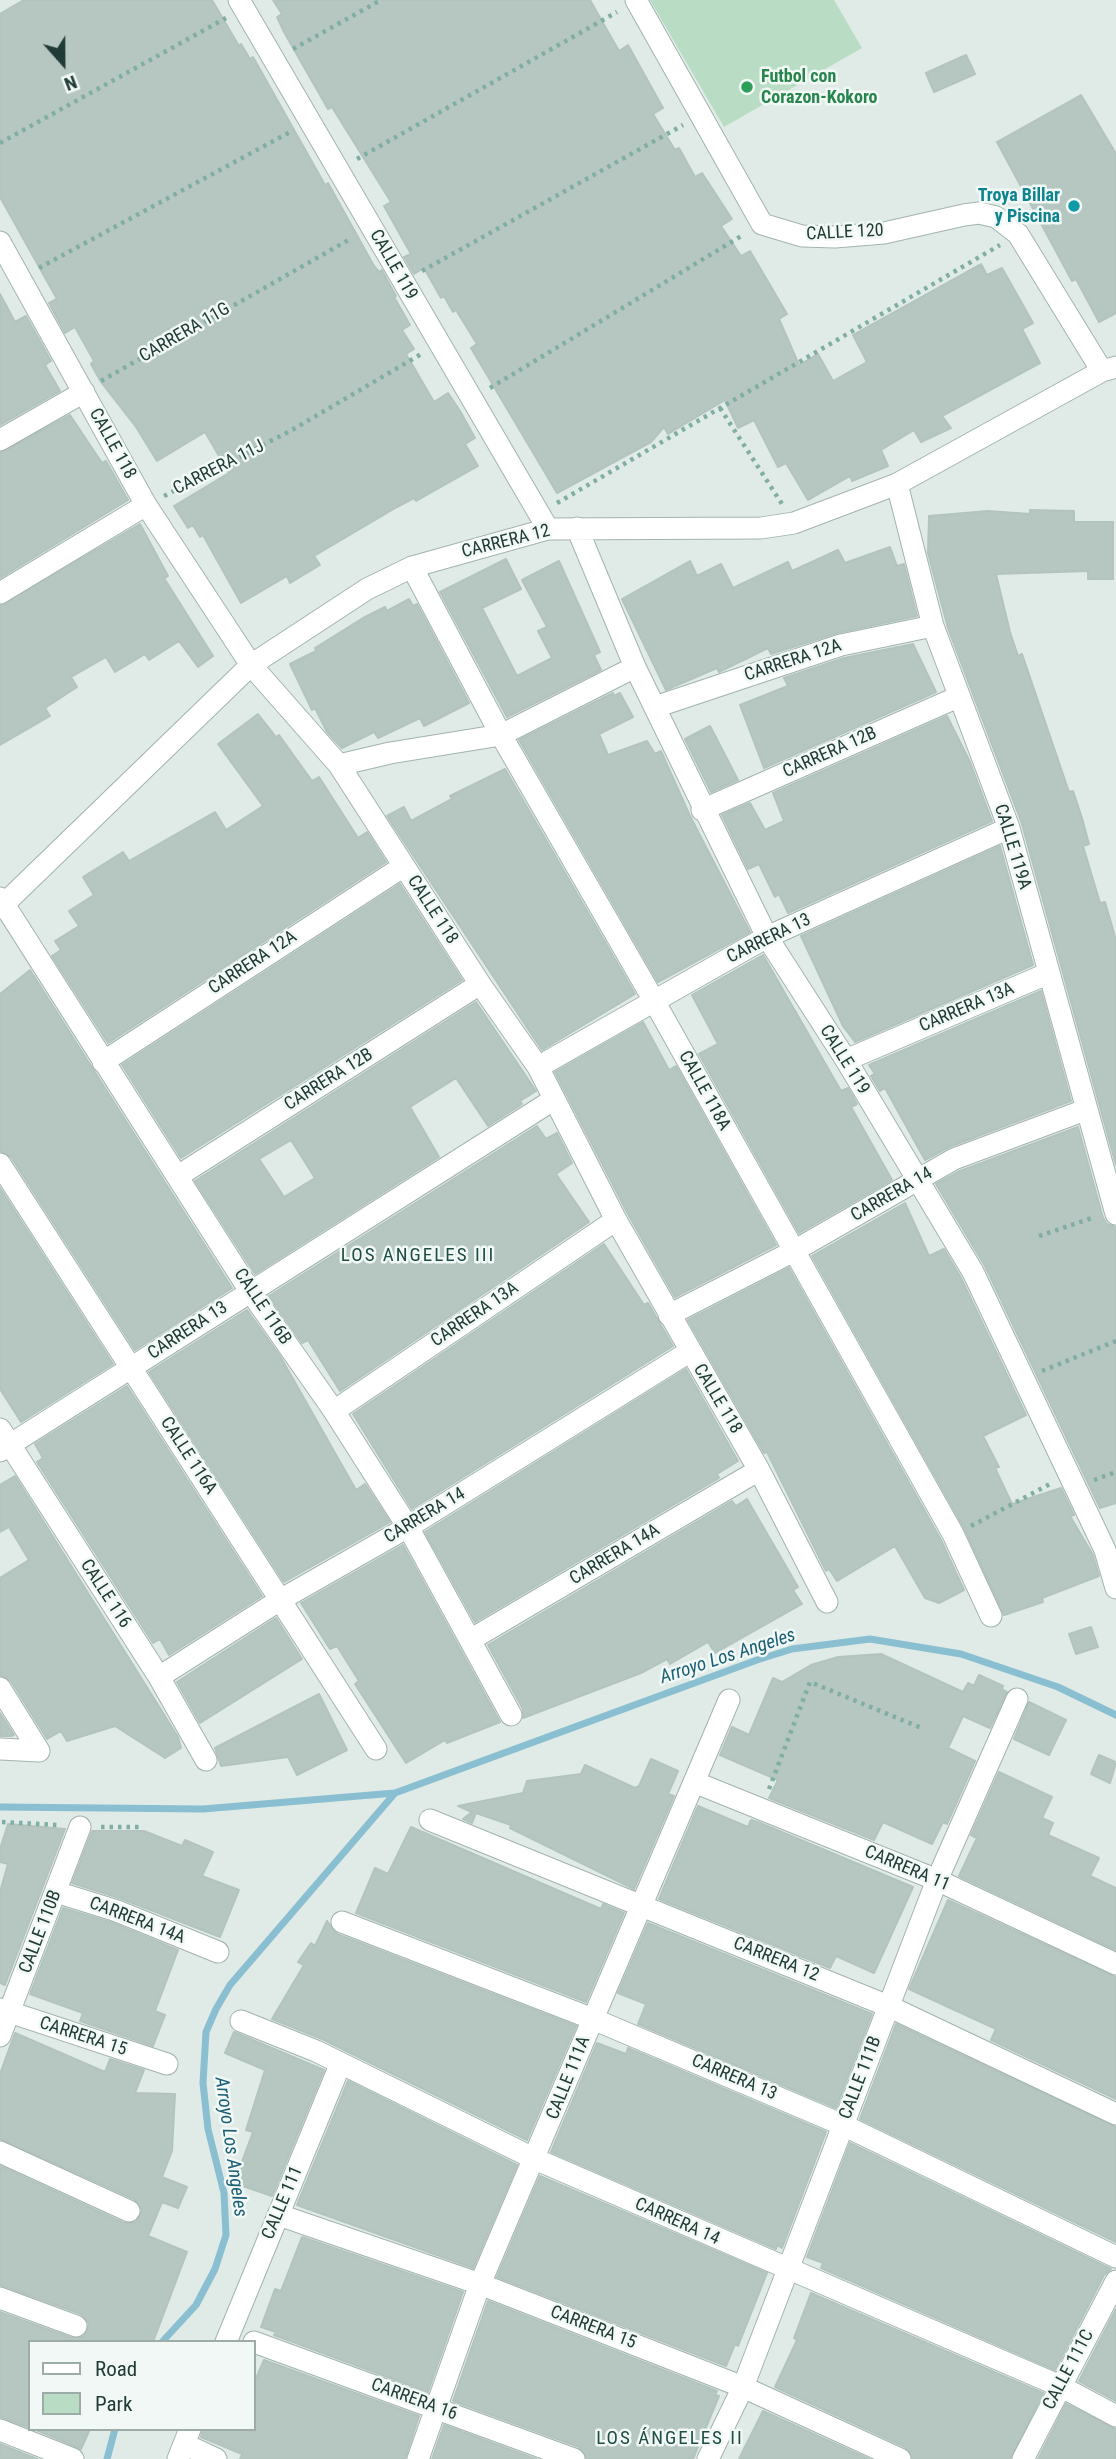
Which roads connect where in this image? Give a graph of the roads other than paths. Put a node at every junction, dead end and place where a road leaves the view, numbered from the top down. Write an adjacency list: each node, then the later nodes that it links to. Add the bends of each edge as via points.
1 (636, 1): 4 (street, CALLE 120, via 762,224 802,236 835,237 884,233 979,213 996,217 1018,234)
2 (241, 4): 9 (street, CALLE 119)
3 (0, 242): 5 (street, CALLE 118)
4 (1109, 369): 7 (street, CARRERA 12)
5 (84, 392): 6 (street); 8 (street, CALLE 118)
6 (0, 440)
7 (897, 484): 10 (street, CARRERA 12, via 794,523 761,528); 13 (street, CALLE 119A)
8 (146, 505): 12 (street); 14 (street, CALLE 118)
9 (543, 521): 10 (street, CARRERA 12); 11 (street, CARRERA 12)
10 (578, 528): 15 (street, CALLE 119)
11 (412, 567): 14 (street, CARRERA 12, via 367,589); 18 (street, CALLE 118A)
12 (0, 593)
13 (933, 626): 16 (street, CALLE 119A); 17 (street, CARRERA 12A, via 841,645)
14 (251, 665): 19 (street, CALLE 118); 23 (street, CARRERA 12)
15 (635, 667): 17 (street, CALLE 119); 18 (street)
16 (958, 697): 20 (street, CARRERA 12B); 21 (street, CALLE 119A)
17 (655, 708): 20 (street, CALLE 119)
18 (502, 735): 19 (street); 27 (street, CALLE 118A)
19 (339, 765): 22 (street, CALLE 118)
20 (702, 810): 24 (street, CALLE 119)
21 (1009, 828): 24 (street, CARRERA 13); 25 (street, CALLE 119A)
22 (404, 866): 26 (street, CALLE 118); 29 (street, CARRERA 12A)
23 (1, 903): 29 (street, CALLE 116B)
24 (767, 937): 27 (street, CARRERA 13); 28 (street, CALLE 119)
25 (1049, 973): 28 (street, CARRERA 13A); 32 (street, CALLE 119A)
26 (480, 984): 30 (street, CALLE 118); 34 (street, CARRERA 12B)
27 (653, 999): 30 (street, CARRERA 13); 38 (street, CALLE 118A)
28 (846, 1060): 35 (street, CALLE 119)
29 (103, 1062): 34 (street, CALLE 116B)
30 (538, 1067): 31 (street, CALLE 118)
31 (553, 1100): 37 (street, CALLE 118); 39 (street, CARRERA 13)
32 (1085, 1110): 35 (street, CARRERA 14, via 954,1159); 36 (street, CALLE 119A)
33 (0, 1164): 42 (street, CALLE 116A)
34 (178, 1176): 39 (street, CALLE 116B)
35 (917, 1181): 38 (street, CARRERA 14); 47 (street, CALLE 119, via 972,1272 1105,1550)
36 (1115, 1212)
37 (615, 1220): 40 (street, CALLE 118); 43 (street, CARRERA 13A)
38 (792, 1252): 40 (street, CARRERA 14); 50 (street, CALLE 118A, via 953,1534)
39 (250, 1291): 42 (street, CARRERA 13); 43 (street, CALLE 116B)
40 (669, 1315): 41 (street, CALLE 118)
41 (689, 1352): 45 (street, CALLE 118); 46 (street, CARRERA 14)
42 (131, 1367): 44 (street, CARRERA 13); 48 (street, CALLE 116A)
43 (334, 1411): 46 (street, CALLE 116B)
44 (3, 1442): 52 (street, CALLE 116)
45 (759, 1469): 49 (street, CALLE 118); 51 (street, CARRERA 14A)
46 (408, 1527): 48 (street, CARRERA 14); 51 (street, CALLE 116B)
47 (1116, 1588)
48 (281, 1600): 52 (street, CARRERA 14); 58 (street, CALLE 116A)
49 (827, 1602)
50 (991, 1616)
51 (470, 1640): 56 (street, CALLE 116B)
52 (159, 1677): 59 (street, CALLE 116)
53 (0, 1688): 57 (street, via 40,1751)
54 (1017, 1699): 63 (street, CALLE 111B)
55 (729, 1700): 60 (street, CALLE 111A)
56 (511, 1716)
57 (0, 1749)
58 (376, 1749)
59 (206, 1760)
60 (694, 1782): 63 (street, CARRERA 11); 65 (street, CALLE 111A)
61 (430, 1820): 65 (street, CARRERA 12)
62 (80, 1827): 64 (street, CALLE 110B)
63 (937, 1880): 68 (street, CARRERA 11); 69 (street, CALLE 111B)
64 (56, 1892): 67 (street, CARRERA 14A); 70 (street, CALLE 110B)
65 (642, 1905): 69 (street, CARRERA 12); 71 (street, CALLE 111A)
66 (342, 1922): 71 (street, CARRERA 13)
67 (218, 1952)
68 (1116, 1964)
69 (888, 2006): 76 (street, CARRERA 12); 77 (street, CALLE 111B)
70 (5, 2011): 73 (street, CALLE 110B); 74 (street, CARRERA 15)
71 (593, 2019): 77 (street, CARRERA 13); 79 (street, CALLE 111A)
72 (241, 2021): 75 (street, CARRERA 14)
73 (0, 2036)
74 (167, 2064)
75 (340, 2065): 79 (street, CARRERA 14); 81 (street, CALLE 111)
76 (1116, 2114)
77 (843, 2125): 82 (street, CARRERA 13); 83 (street, CALLE 111B)
78 (0, 2152): 80 (street)
79 (536, 2159): 83 (street, CARRERA 14); 85 (street, CALLE 111A)
80 (129, 2211)
81 (279, 2215): 85 (street, CARRERA 15); 88 (street, CALLE 111)
82 (1116, 2257)
83 (786, 2270): 90 (street, CARRERA 14); 91 (street, CALLE 111B)
84 (1116, 2281): 90 (street, CALLE 111C)
85 (480, 2284): 91 (street, CARRERA 15); 92 (street, CALLE 111A)
86 (0, 2298): 87 (street)
87 (76, 2326)
88 (227, 2338)
89 (256, 2343): 92 (street, CARRERA 16)
90 (1060, 2386): 93 (street, CARRERA 14); 102 (street, CALLE 111C)
91 (743, 2387): 100 (street, CALLE 111B); 101 (street, CARRERA 15)
92 (437, 2407): 98 (street, CALLE 111A); 99 (street, CARRERA 16)
93 (1116, 2416)
94 (0, 2430): 96 (street)
95 (184, 2444): 97 (street)
96 (73, 2459)
97 (216, 2459)
98 (418, 2459)
99 (574, 2459)
100 (708, 2459)
101 (900, 2459)
102 (1023, 2459)

